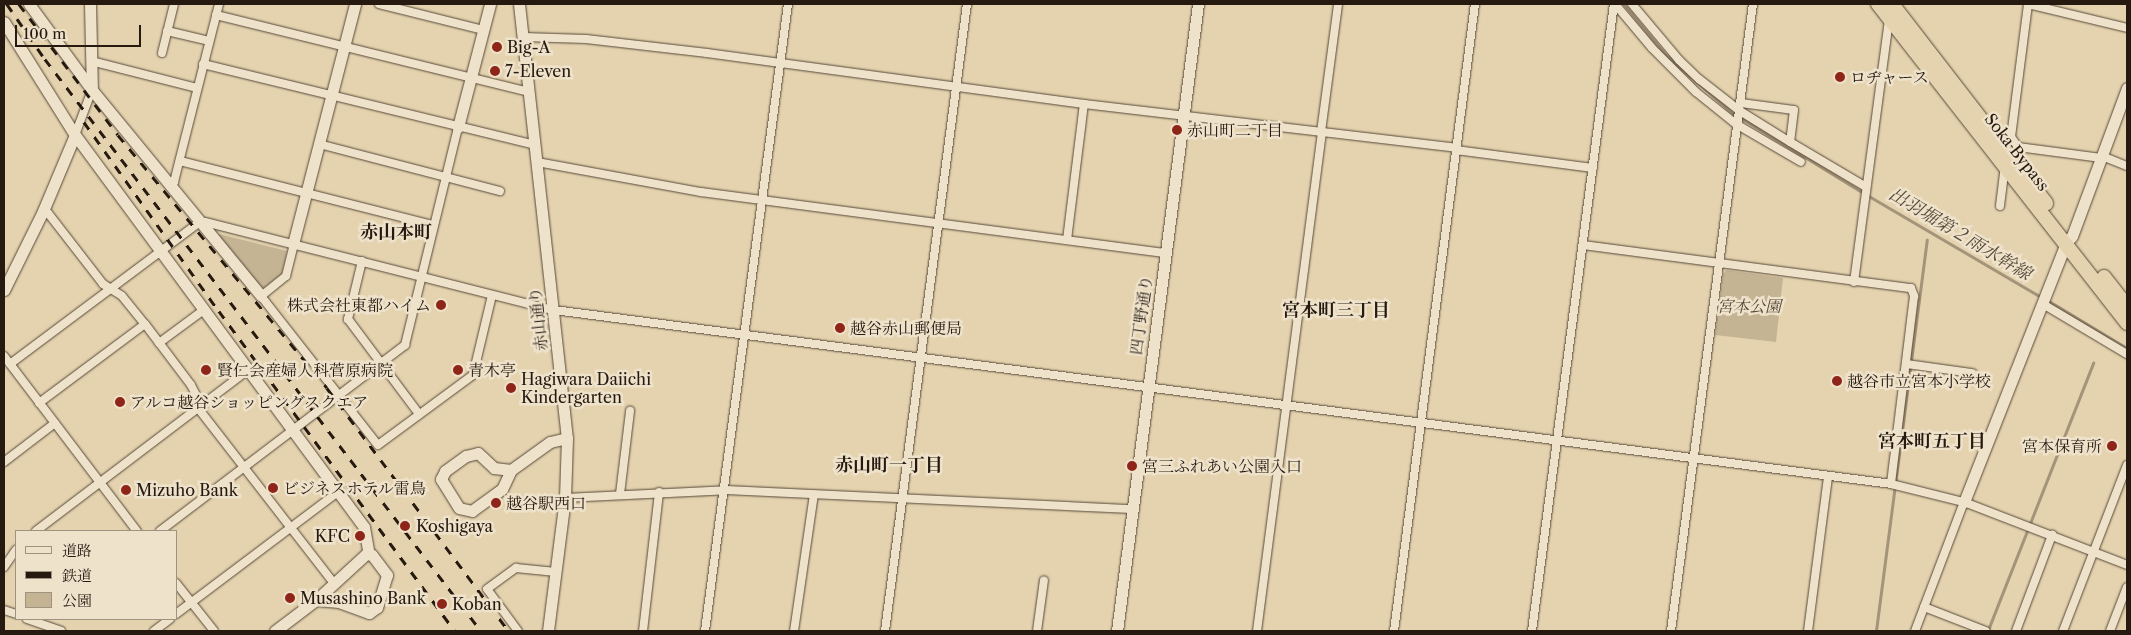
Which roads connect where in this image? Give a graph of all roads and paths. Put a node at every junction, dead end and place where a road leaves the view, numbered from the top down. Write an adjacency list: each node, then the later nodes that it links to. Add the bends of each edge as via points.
1 (29, 4): 37 (street)
2 (90, 4): 30 (street)
3 (174, 4): 25 (street)
4 (219, 4): 20 (street)
5 (355, 4): 28 (street)
6 (379, 4): 24 (street)
7 (490, 4): 24 (street)
8 (519, 4): 26 (street, 赤山通り)
9 (788, 4): 31 (street)
10 (967, 4): 34 (street)
11 (1198, 4): 42 (street, 四丁野通り)
12 (1338, 4): 45 (street)
13 (1475, 4): 51 (street)
14 (1615, 4): 43 (street, via 1675,72); 58 (street)
15 (1632, 4): 41 (street, via 1679,60)
16 (1753, 4): 41 (street)
17 (1878, 4): 21 (highway, Soka Bypass)
18 (1892, 4): 47 (highway, Soka Bypass)
19 (2028, 4): 23 (street); 47 (street)
20 (216, 15): 27 (street); 28 (street)
21 (1889, 18): 56 (highway, Soka Bypass); 61 (street)
22 (4, 22): 46 (street)
23 (2127, 28)
24 (483, 30): 33 (street)
25 (167, 31): 27 (street); 29 (street)
26 (522, 36): 31 (street, via 586,39); 38 (street, 赤山通り)
27 (209, 41): 32 (street)
28 (344, 47): 33 (street); 39 (street)
29 (162, 53)
30 (91, 62): 35 (street); 37 (street)
31 (781, 63): 34 (street); 64 (street)
32 (203, 64): 35 (street); 39 (street)
33 (470, 77): 38 (street); 44 (street)
34 (956, 87): 40 (street); 67 (street)
35 (197, 88): 53 (street)
36 (2127, 88): 52 (street)
37 (92, 90): 46 (street); 60 (street)
38 (529, 92): 50 (street, 赤山通り)
39 (331, 96): 44 (street); 49 (street)
40 (1084, 104): 42 (street); 70 (street)
41 (1740, 107): 43 (street); 48 (street); 48 (street, via 1794,110)
42 (1185, 114): 45 (street); 75 (street, 四丁野通り)
43 (1736, 124): 55 (street); 77 (street)
44 (458, 127): 50 (street); 59 (street)
45 (1322, 132): 51 (street); 103 (street)
46 (75, 135): 66 (street); 74 (street)
47 (2006, 140): 52 (street, via 2018,147); 71 (highway, Soka Bypass)
48 (1790, 142): 61 (street)
49 (319, 144): 59 (street); 63 (street)
50 (535, 145): 54 (street, 赤山通り)
51 (1456, 149): 58 (street); 108 (street)
52 (2101, 157): 57 (street); 71 (street)
53 (180, 161): 60 (street, via 174,182); 63 (street)
54 (537, 162): 64 (street); 87 (street, 赤山通り)
55 (1801, 162)
56 (2005, 166): 65 (street); 71 (highway, Soka Bypass)
57 (2127, 166)
58 (1593, 168): 73 (street)
59 (446, 176): 62 (street); 69 (street)
60 (169, 185): 68 (street)
61 (1866, 187): 79 (street)
62 (500, 191)
63 (306, 194): 69 (street); 72 (street)
64 (763, 200): 67 (street); 90 (street)
65 (2000, 206)
66 (43, 211): 80 (street); 81 (street)
67 (938, 222): 70 (street); 94 (street)
68 (201, 223): 72 (street); 74 (street); 83 (street)
69 (433, 225): 78 (street)
70 (1067, 240): 75 (street)
71 (2069, 240): 84 (street); 85 (highway, Soka Bypass); 88 (highway, Soka Bypass)
72 (294, 244): 76 (street); 83 (street, via 286,276)
73 (1583, 245): 77 (street); 111 (street)
74 (162, 249): 80 (street); 86 (street)
75 (1166, 254): 100 (street, 四丁野通り)
76 (362, 261): 78 (street); 95 (street, via 348,319)
77 (1718, 264): 79 (street); 112 (street)
78 (422, 277): 82 (street); 95 (street, via 405,345)
79 (1854, 282): 97 (street, via 1911,288 1914,296)
80 (109, 288): 89 (street, via 122,296); 96 (street)
81 (4, 290)
82 (492, 295): 87 (street); 106 (street, via 473,375)
83 (261, 296): 101 (street)
84 (2043, 304): 92 (street); 127 (street)
85 (2127, 306)
86 (205, 309): 91 (street); 98 (street)
87 (554, 310): 90 (street); 110 (street, 赤山通り)
88 (2127, 323)
89 (144, 324): 91 (street); 102 (street)
90 (746, 336): 94 (street); 120 (street)
91 (159, 343): 104 (street, via 195,392)
92 (2127, 354)
93 (4, 356): 96 (street)
94 (920, 358): 100 (street); 126 (street)
95 (381, 363): 101 (street); 106 (street)
96 (10, 364): 102 (street)
97 (1907, 364): 99 (street); 119 (street)
98 (248, 370): 104 (street); 109 (street)
99 (1972, 372)
100 (1147, 389): 103 (street); 128 (street, 四丁野通り)
101 (339, 394): 106 (street, via 378,445); 109 (street)
102 (40, 403): 107 (street)
103 (1286, 406): 108 (street); 163 (street)
104 (198, 408): 115 (street); 118 (street)
105 (630, 411): 123 (street)
106 (419, 414)
107 (55, 424): 113 (street); 118 (street)
108 (1421, 424): 111 (street); 164 (street)
109 (292, 430): 115 (street); 121 (street)
110 (567, 438): 116 (street, via 550,442); 125 (street, 赤山通り)
111 (1557, 441): 112 (street); 165 (street)
112 (1693, 459): 117 (street); 166 (street)
113 (4, 462)
114 (2127, 465): 135 (street)
115 (243, 468): 129 (street); 132 (street)
116 (511, 470): 116 (street, via 502,489 472,511 459,508 441,479 445,471 466,456 478,453 494,468)
117 (1828, 476): 119 (street); 167 (street)
118 (100, 482): 130 (street); 131 (street)
119 (1891, 484): 127 (street)
120 (726, 490): 122 (street); 124 (street); 158 (street)
121 (338, 492): 129 (street); 136 (street, via 367,532)
122 (659, 492): 123 (street); 157 (street)
123 (620, 494): 125 (street)
124 (814, 494): 126 (street); 159 (street)
125 (564, 498): 139 (street, 赤山通り)
126 (902, 500): 128 (street); 160 (street)
127 (1964, 502): 133 (street); 147 (street)
128 (1132, 510): 162 (street, 四丁野通り)
129 (289, 529): 141 (street); 145 (street)
130 (37, 530)
131 (136, 530)
132 (161, 530)
133 (2052, 535): 135 (street); 170 (street)
134 (15, 551): 138 (street)
135 (2093, 551): 137 (street); 171 (street)
136 (369, 554): 141 (street); 146 (street, via 387,575 377,607 364,613)
137 (2127, 565)
138 (4, 567)
139 (556, 572): 155 (street, via 516,568 487,589); 156 (street, 赤山通り)
140 (1044, 580): 161 (street)
141 (333, 582): 144 (street); 146 (street, via 333,592)
142 (178, 585): 145 (street)
143 (2127, 586): 172 (street)
144 (316, 600): 146 (street); 154 (street)
145 (192, 602): 148 (street); 153 (street)
146 (339, 602)
147 (1924, 607): 168 (street); 169 (street)
148 (178, 612)
149 (169, 620): 152 (street)
150 (43, 621): 151 (street)
151 (61, 631)
152 (154, 631)
153 (214, 631)
154 (275, 631)
155 (518, 631)
156 (548, 631)
157 (643, 631)
158 (705, 631)
159 (794, 631)
160 (885, 631)
161 (1037, 631)
162 (1117, 631)
163 (1257, 631)
164 (1394, 631)
165 (1532, 631)
166 (1671, 631)
167 (1808, 631)
168 (1914, 631)
169 (1986, 631)
170 (2016, 631)
171 (2063, 631)
172 (2110, 631)

